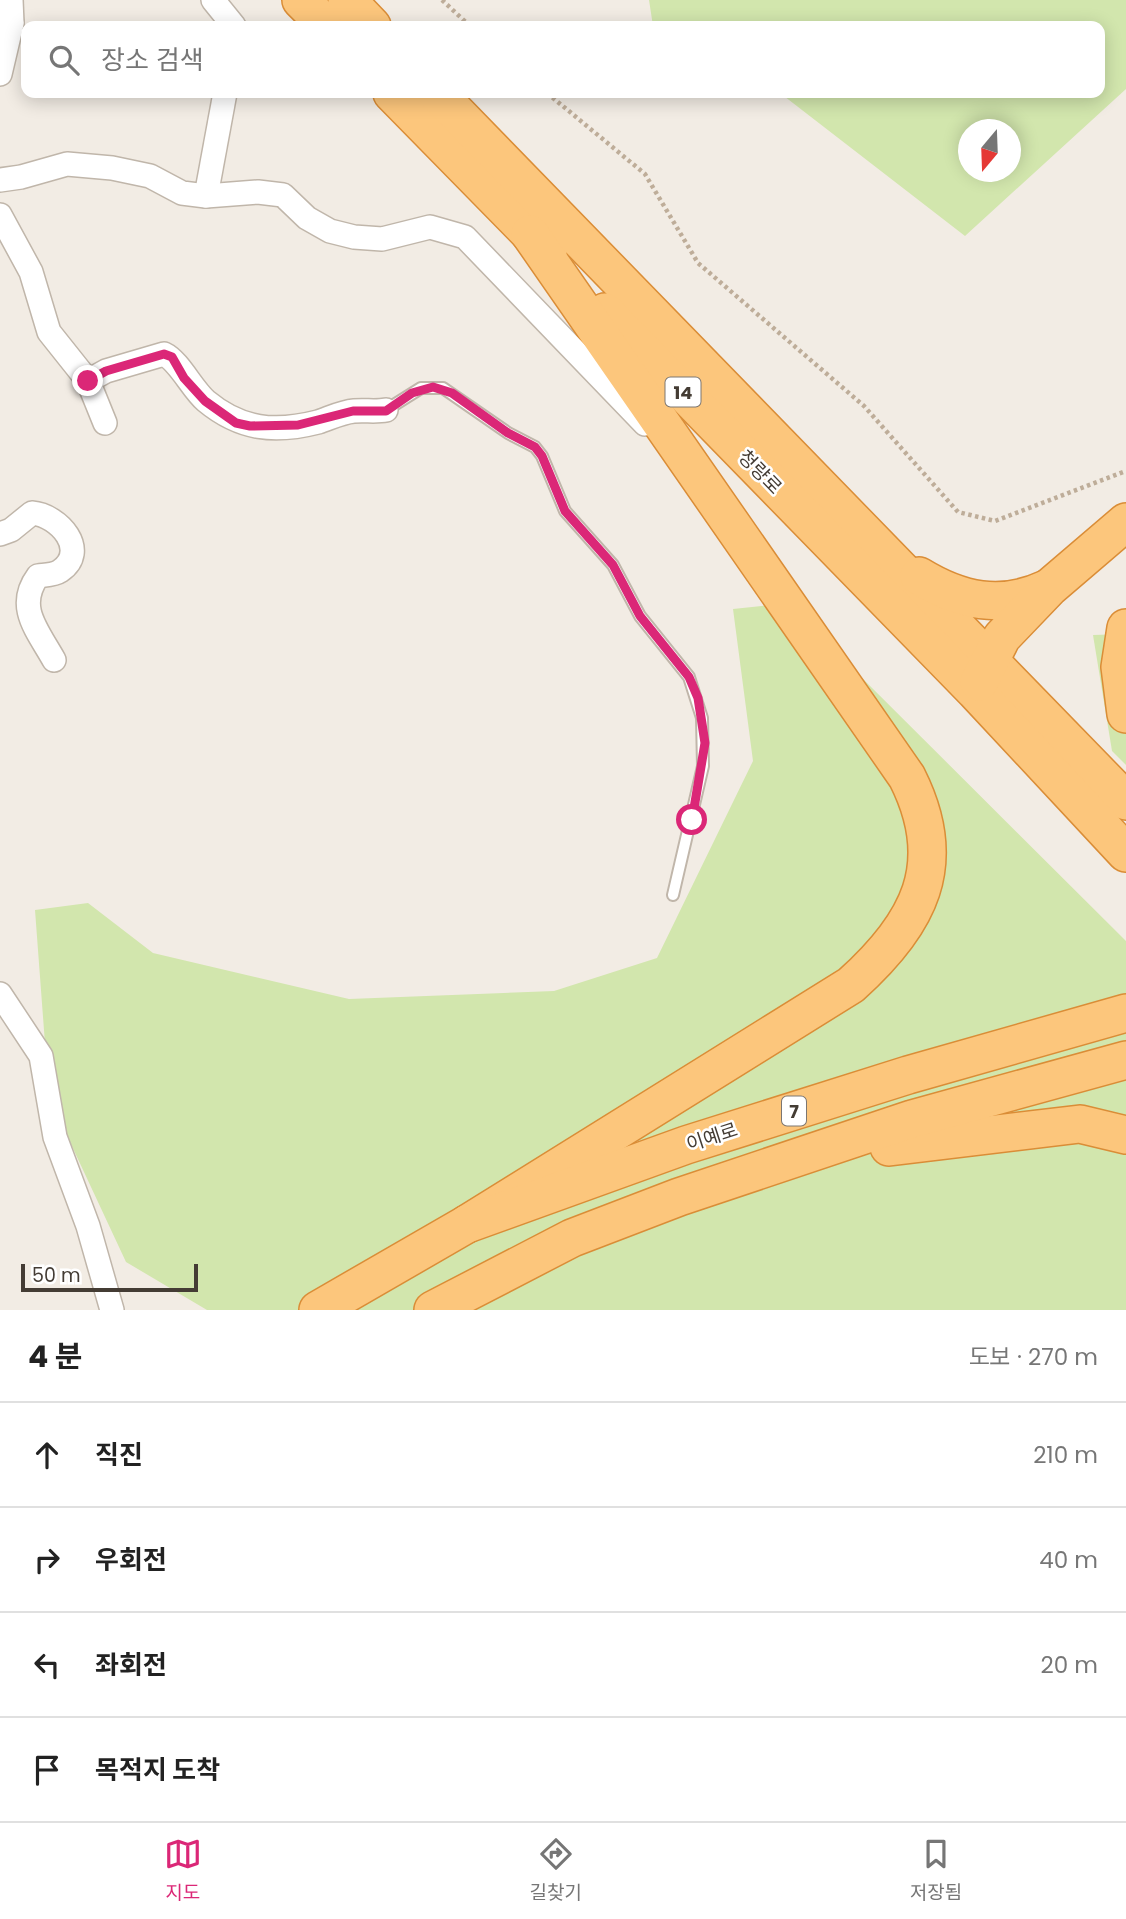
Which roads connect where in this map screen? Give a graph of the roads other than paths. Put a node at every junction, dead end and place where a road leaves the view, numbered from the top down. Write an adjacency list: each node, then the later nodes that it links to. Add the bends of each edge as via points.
1 (11, 0): 8 (street)
2 (213, 0): 5 (street)
3 (301, 0): 6 (highway)
4 (347, 0): 7 (highway)
5 (230, 21)
6 (322, 21)
7 (367, 21)
8 (6, 22): 9 (street)
9 (0, 74)
10 (224, 98): 14 (street)
11 (397, 98): 16 (highway, 청량로 / 14)
12 (442, 98): 23 (highway, 청량로 / 14)
13 (0, 180): 14 (street, via 67,164 150,176 181,193)
14 (206, 196): 20 (street, via 257,191 283,195 307,218 354,237 382,239 430,227 465,237)
15 (0, 215): 17 (street, via 31,272 49,332)
16 (530, 234): 20 (highway); 27 (highway, 청량로 / 14)
17 (88, 381): 18 (street, via 164,354 172,357 205,401 236,423 298,425 353,411); 19 (street)
18 (386, 411): 31 (lane, via 421,388 443,388 535,447 565,511 613,565 640,616 689,677 702,718 703,766)
19 (105, 423)
20 (705, 486): 36 (highway, via 907,777 922,808 927,840 922,891 882,957 851,985)
21 (1126, 522): 24 (highway)
22 (0, 534): 26 (street, via 32,513 45,514 66,532 72,547 68,562 58,572 38,576 27,603)
23 (882, 550): 24 (highway, via 961,597 984,602 1029,597); 27 (highway, 청량로 / 14)
24 (1050, 587): 27 (highway, via 1002,637)
25 (1126, 628): 28 (highway, via 1120,667)
26 (54, 660)
27 (982, 676): 29 (highway, 청량로 / 14); 30 (highway, 청량로)
28 (1126, 714)
29 (1126, 801)
30 (1126, 853)
31 (674, 895)
32 (0, 993): 38 (street, via 41,1056 55,1138 88,1226)
33 (1126, 1013): 36 (highway, 이예로 / 7, via 685,1145)
34 (1126, 1060): 37 (highway, 7, via 899,1124 678,1196)
35 (1126, 1135): 37 (highway, via 1080,1124 902,1143)
36 (467, 1224): 39 (highway, 이예로 / 7)
37 (572, 1238): 40 (highway, 7)
38 (112, 1310)
39 (318, 1310)
40 (433, 1310)

